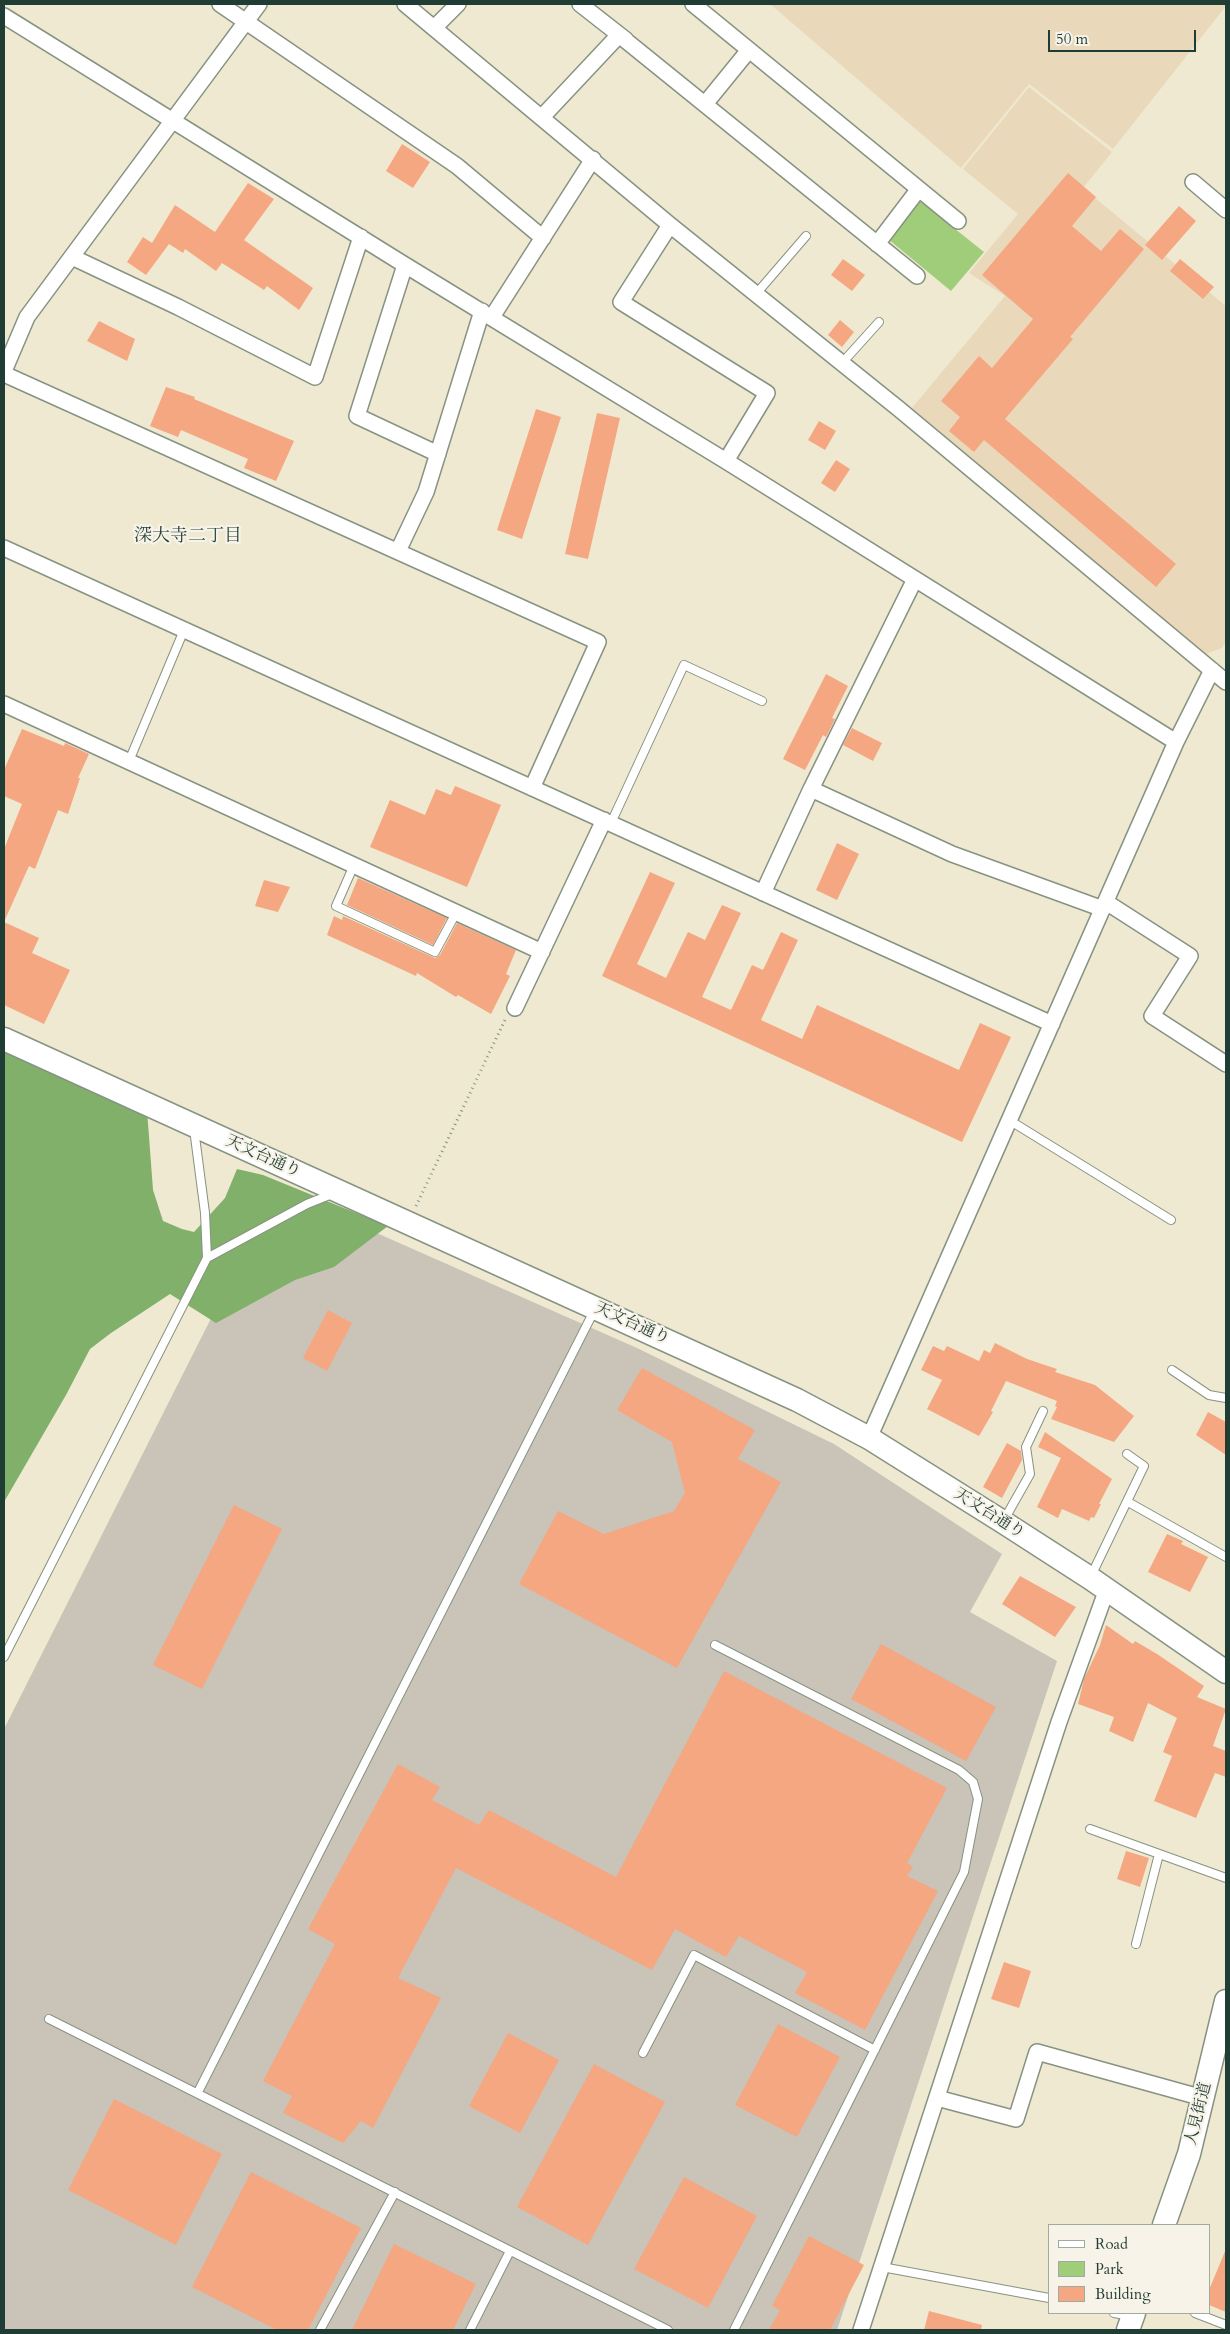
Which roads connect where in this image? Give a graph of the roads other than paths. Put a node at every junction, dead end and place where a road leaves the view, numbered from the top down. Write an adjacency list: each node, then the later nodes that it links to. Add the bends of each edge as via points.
1 (220, 4): 8 (street)
2 (259, 4): 8 (street)
3 (405, 4): 9 (street)
4 (458, 4): 9 (street)
5 (580, 4): 11 (street)
6 (693, 4): 10 (street)
7 (4, 16): 13 (street)
8 (246, 22): 13 (street); 22 (street, via 457,166)
9 (434, 28): 12 (street)
10 (749, 50): 11 (street); 16 (street)
11 (705, 104): 12 (street, via 618,35); 23 (street)
12 (542, 117): 14 (street)
13 (172, 122): 21 (street); 24 (street)
14 (593, 159): 19 (street); 22 (street)
15 (1193, 182): 17 (street)
16 (918, 190): 18 (street); 23 (street)
17 (1226, 210)
18 (958, 221)
19 (670, 225): 27 (street); 33 (street, via 621,302 767,393)
20 (806, 236): 27 (lane)
21 (361, 238): 24 (street, via 315,377); 25 (street)
22 (543, 238): 28 (street)
23 (877, 244): 26 (street)
24 (72, 257): 31 (street, via 27,317)
25 (405, 266): 28 (street); 32 (street, via 357,416)
26 (917, 276)
27 (756, 294): 30 (street)
28 (487, 314): 32 (street); 33 (street)
29 (879, 322): 30 (lane)
30 (842, 363): 38 (street)
31 (4, 372): 35 (street)
32 (438, 454): 35 (street, via 426,492)
33 (726, 461): 36 (street)
34 (4, 548): 37 (street)
35 (398, 551): 43 (street, via 598,642)
36 (915, 579): 41 (street); 44 (street)
37 (184, 630): 42 (lane); 43 (street)
38 (1220, 672): 41 (street)
39 (762, 700): 45 (lane, via 684,665)
40 (4, 704): 42 (street)
41 (1176, 742): 48 (street)
42 (129, 761): 46 (street)
43 (532, 788): 45 (street)
44 (811, 789): 47 (street); 48 (street, via 952,854)
45 (607, 822): 47 (street); 50 (street)
46 (354, 865): 49 (street); 49 (lane, via 336,906 435,952)
47 (763, 893): 52 (street)
48 (1104, 906): 52 (street); 54 (street, via 1190,956 1152,1016)
49 (456, 913): 50 (street)
50 (542, 952): 51 (street)
51 (515, 1008)
52 (1052, 1024): 55 (street)
53 (4, 1039): 56 (main road, 天文台通り)
54 (1226, 1064)
55 (1010, 1120): 58 (lane); 64 (street)
56 (193, 1125): 57 (main road, 天文台通り); 59 (lane, via 205,1213)
57 (341, 1191): 59 (lane, via 306,1204); 60 (main road, 天文台通り)
58 (1171, 1220)
59 (207, 1258): 71 (lane)
60 (596, 1308): 64 (main road, 天文台通り, via 764,1384); 81 (lane)
61 (1172, 1370): 62 (lane, via 1210,1395)
62 (1226, 1398)
63 (1043, 1411): 67 (lane, via 1026,1447 1030,1474)
64 (869, 1438): 67 (main road, 天文台通り)
65 (1127, 1454): 66 (lane, via 1144,1466)
66 (1128, 1502): 68 (lane); 69 (lane)
67 (1003, 1522): 69 (main road, 天文台通り)
68 (1226, 1557)
69 (1098, 1584): 72 (main road, 天文台通り); 82 (street, via 1059,1722)
70 (715, 1645): 79 (lane, via 959,1770 973,1782 978,1799 964,1872)
71 (4, 1656)
72 (1226, 1672)
73 (1090, 1829): 74 (lane)
74 (1158, 1854): 75 (lane); 76 (lane)
75 (1226, 1878)
76 (1136, 1944)
77 (1226, 2001): 83 (main road, 人見街道)
78 (49, 2019): 81 (lane)
79 (875, 2050): 80 (lane, via 694,1955); 94 (lane)
80 (644, 2053)
81 (198, 2092): 84 (lane)
82 (937, 2098): 83 (street, via 1016,2119 1037,2052); 87 (street)
83 (1203, 2098): 85 (main road, 人見街道)
84 (395, 2192): 86 (lane); 91 (lane)
85 (1164, 2224)
86 (510, 2251): 92 (lane); 93 (lane)
87 (882, 2267): 88 (lane); 95 (street)
88 (1048, 2298)
89 (1198, 2314): 90 (lane)
90 (1226, 2325)
91 (320, 2330)
92 (470, 2330)
93 (668, 2330)
94 (734, 2330)
95 (863, 2330)

